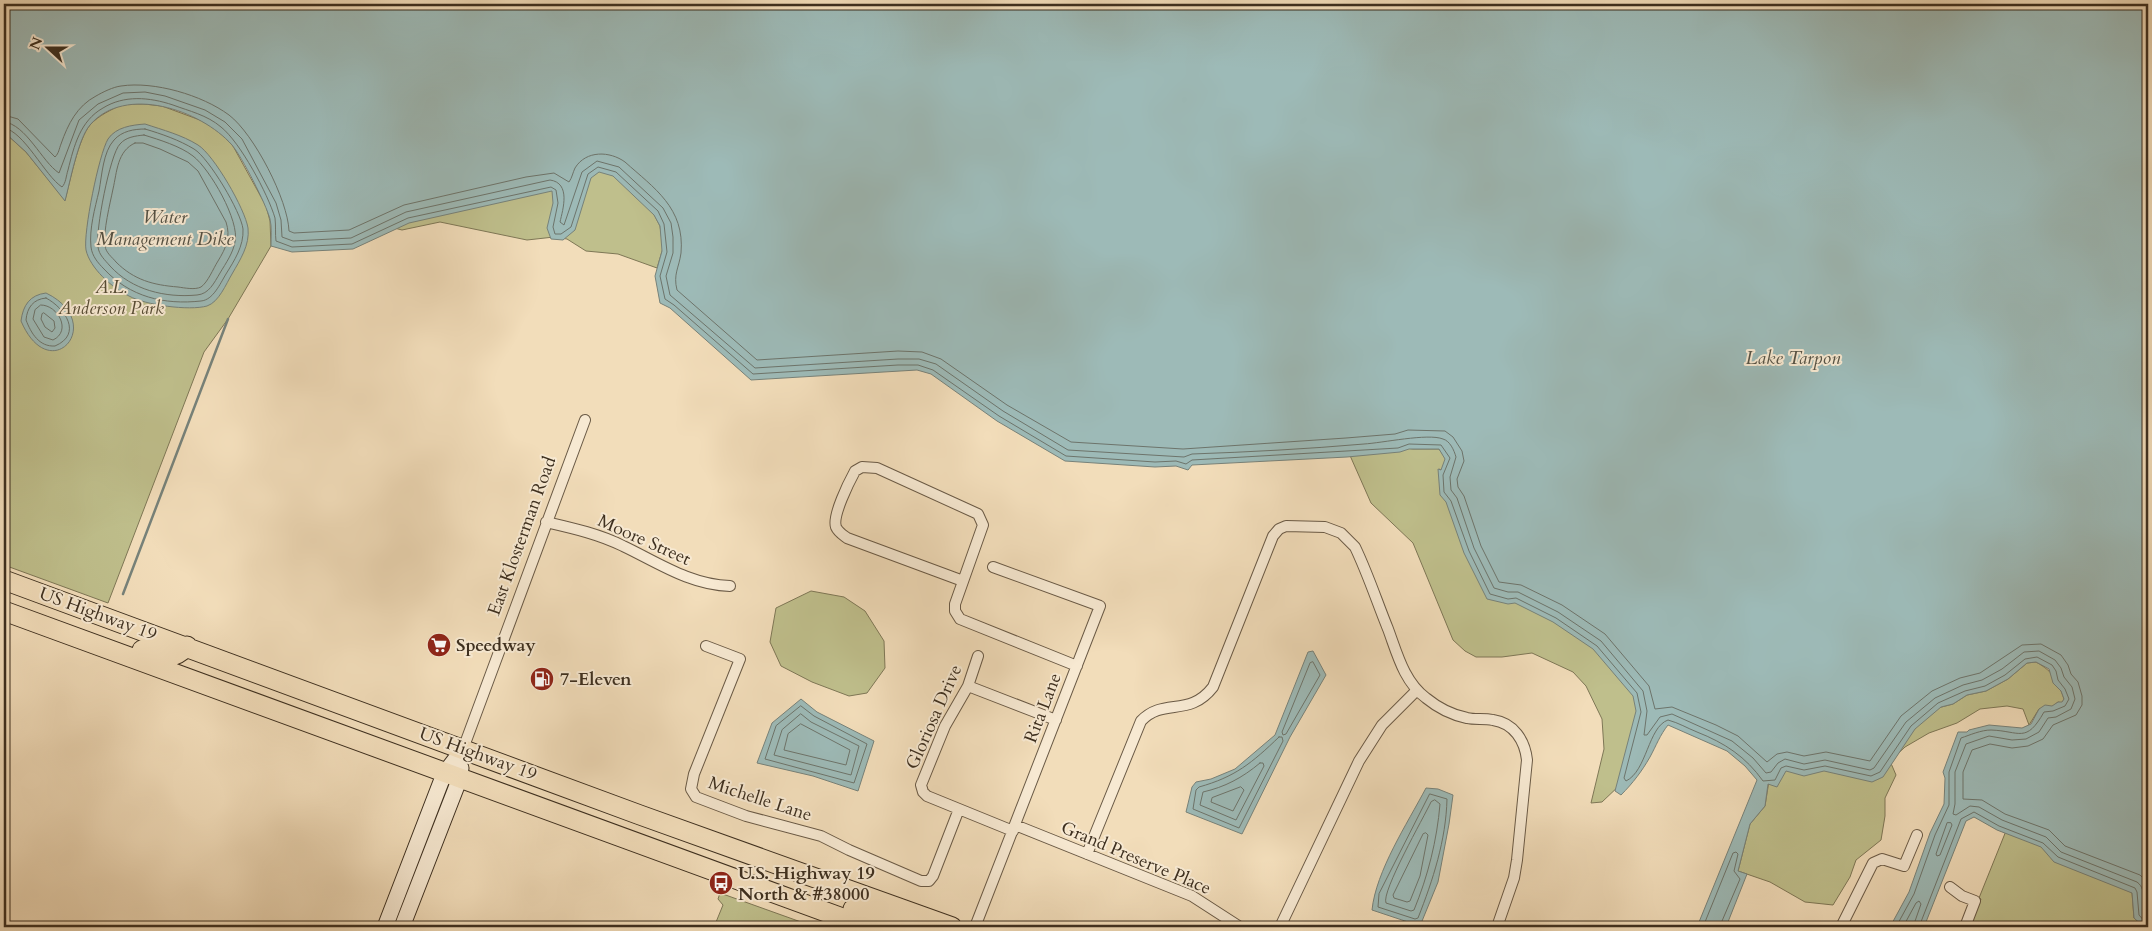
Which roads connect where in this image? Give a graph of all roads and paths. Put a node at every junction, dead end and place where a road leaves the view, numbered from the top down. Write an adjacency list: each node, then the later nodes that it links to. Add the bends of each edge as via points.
1 (585, 420): 2 (street, East Klosterman Road)
2 (546, 522): 6 (street, Moore Street, via 622,545 700,582); 16 (street, East Klosterman Road)
3 (993, 567): 12 (street, Rita Lane, via 1100,606)
4 (4, 580): 9 (highway, US Highway 19)
5 (963, 581): 5 (street, via 983,525 978,514 877,468 862,467 855,471 836,516 836,528 840,533); 12 (street, via 955,604 960,619)
6 (730, 586)
7 (4, 611): 8 (highway, US Highway 19)
8 (63, 632): 9 (highway, via 126,645 162,657 172,658); 17 (highway, US Highway 19)
9 (187, 646): 16 (highway, US Highway 19)
10 (706, 646): 19 (street, Michelle Lane, via 740,659 694,774 691,788 696,797 746,816 821,836 921,881 929,881 933,876)
11 (978, 656): 13 (street, Gloriosa Drive)
12 (1077, 666): 15 (street, Rita Lane)
13 (968, 686): 15 (street); 18 (street, Gloriosa Drive, via 938,743 921,785)
14 (1417, 690): 22 (street, via 1404,670 1355,547 1341,534 1326,527 1286,526 1279,529 1273,536 1213,687 1206,696 1189,706 1151,712 1136,727); 32 (street, via 1382,725 1359,761); 33 (street, via 1452,714 1495,720 1509,726 1521,737 1526,748 1517,860)
15 (1056, 720): 20 (street, Rita Lane)
16 (463, 749): 17 (main road, East Klosterman Road); 29 (highway, US Highway 19)
17 (452, 777): 24 (highway, US Highway 19); 25 (main road, East Klosterman Road); 26 (main road, East Klosterman Road)
18 (923, 792): 19 (street, Grand Preserve Place)
19 (959, 809): 20 (street, Grand Preserve Place)
20 (1014, 828): 22 (street, Grand Preserve Place); 30 (street, Rita Lane)
21 (1917, 835): 34 (street, via 1904,866 1882,859 1873,863)
22 (1087, 854): 31 (street, Grand Preserve Place, via 1192,896)
23 (1950, 887): 35 (street, via 1975,901)
24 (772, 892): 27 (highway, US Highway 19); 28 (highway, via 800,890)
25 (385, 927)
26 (402, 927)
27 (867, 927)
28 (903, 927)
29 (952, 927)
30 (975, 927)
31 (1240, 927)
32 (1280, 927)
33 (1497, 927)
34 (1841, 927)
35 (1965, 927)

